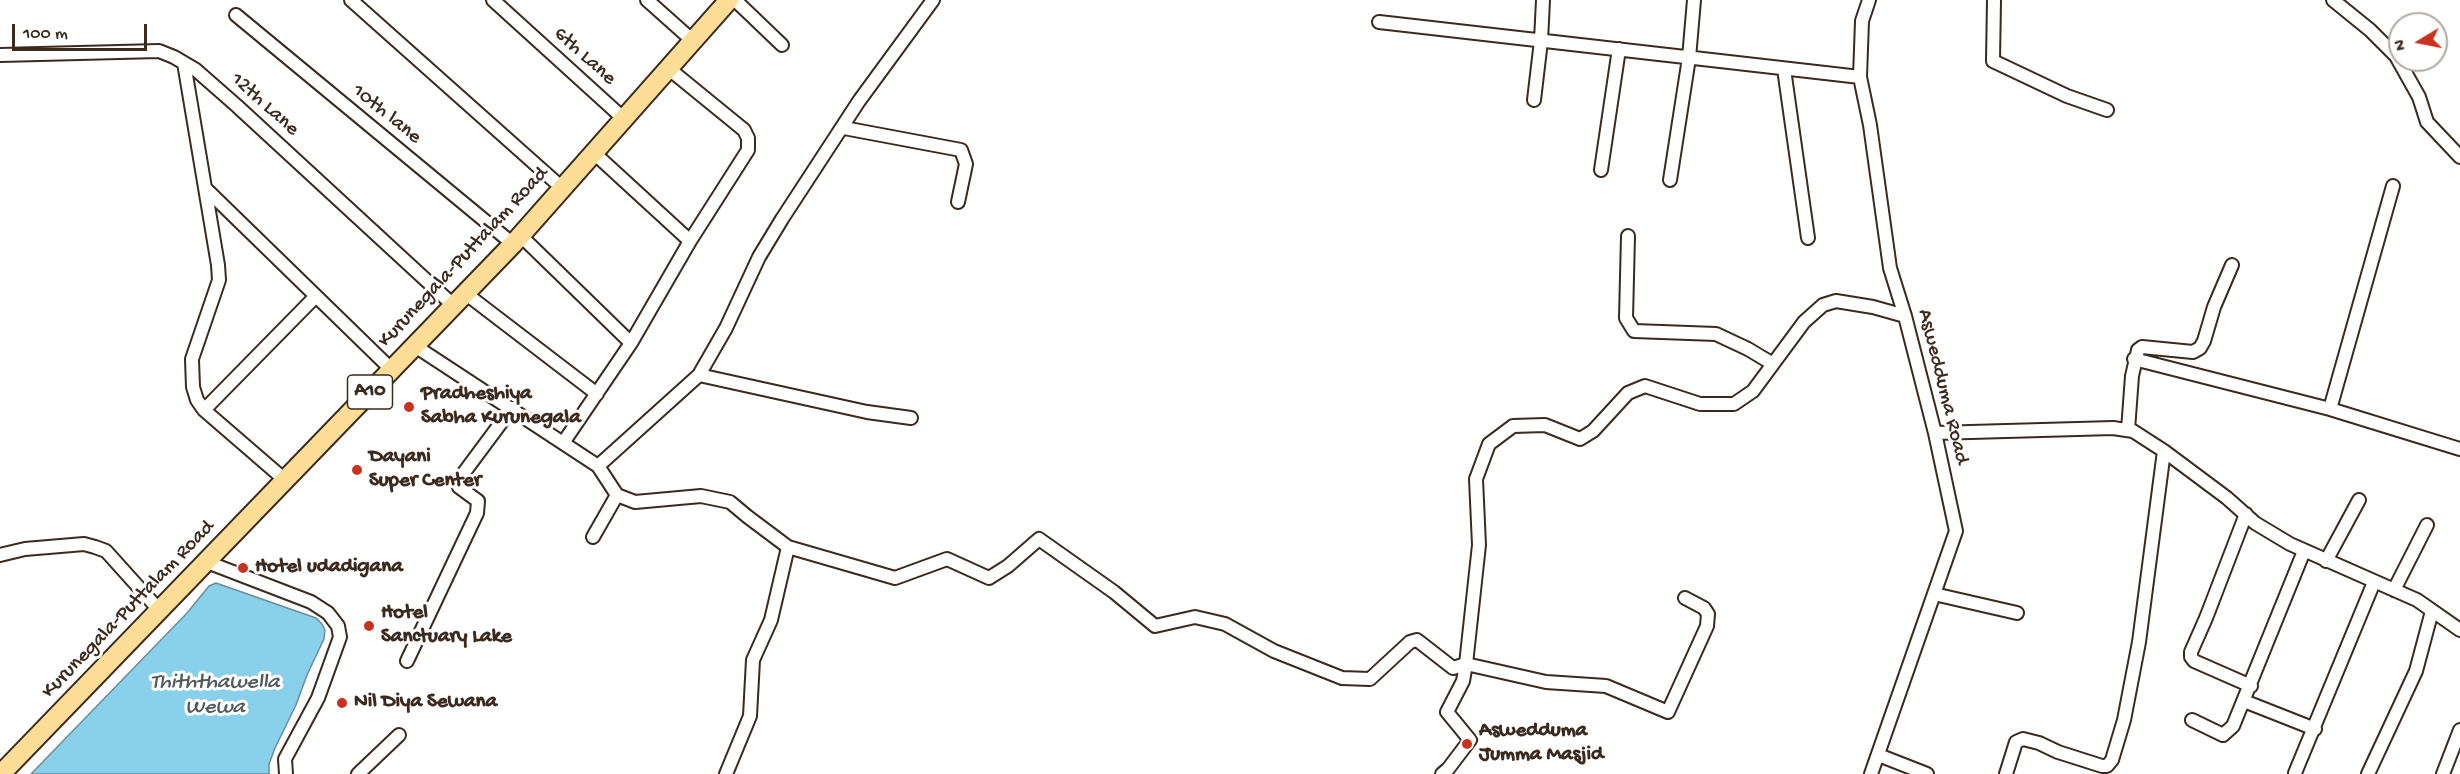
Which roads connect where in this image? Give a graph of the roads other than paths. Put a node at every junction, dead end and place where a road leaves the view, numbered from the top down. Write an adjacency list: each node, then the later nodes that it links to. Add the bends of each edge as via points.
1 (351, 0): 33 (street)
2 (493, 0): 26 (street, 6th Lane)
3 (646, 0): 15 (street)
4 (729, 0): 15 (highway, Kurunegala-Puttalam Road / A10)
5 (735, 0): 16 (street)
6 (933, 0): 27 (street, via 859,101)
7 (1542, 0): 14 (street)
8 (1694, 0): 19 (street)
9 (1869, 0): 23 (street, Aswedduma Road, via 1862,21)
10 (1994, 0): 25 (street, via 1994,61 2067,96)
11 (2333, 0): 29 (street, via 2396,56 2419,97 2427,122)
12 (236, 15): 38 (street, 10th lane)
13 (1379, 22): 14 (street)
14 (1541, 41): 17 (street); 24 (street)
15 (693, 42): 21 (highway, Kurunegala-Puttalam Road / A10)
16 (782, 45)
17 (1619, 49): 19 (street); 30 (street)
18 (0, 55): 20 (street, 12th Lane, via 159,51)
19 (1689, 58): 22 (street); 31 (street)
20 (184, 63): 34 (street); 42 (street, 12th Lane)
21 (668, 68): 26 (highway, Kurunegala-Puttalam Road / A10); 39 (street, via 744,130 748,138 748,150)
22 (1784, 69): 23 (street); 37 (street)
23 (1860, 77): 43 (street, Aswedduma Road, via 1890,268)
24 (1534, 100)
25 (2107, 110)
26 (623, 118): 28 (highway, Kurunegala-Puttalam Road / A10)
27 (844, 128): 35 (street, via 961,150 966,164); 49 (street, via 759,257)
28 (593, 152): 33 (highway, Kurunegala-Puttalam Road / A10); 39 (street)
29 (2460, 157)
30 (1601, 170)
31 (1670, 180)
32 (2393, 186): 53 (street)
33 (561, 187): 38 (highway, Kurunegala-Puttalam Road / A10)
34 (205, 188): 41 (street); 52 (street, via 219,280 192,359 196,400)
35 (958, 202)
36 (1628, 236): 47 (street, via 1626,318 1634,331 1716,334)
37 (1809, 238)
38 (516, 240): 42 (highway, Kurunegala-Puttalam Road / A10); 44 (street, 10th lane)
39 (690, 241): 44 (street)
40 (2232, 265): 46 (street, via 2200,348 2193,352 2142,347)
41 (316, 296): 48 (street); 52 (street)
42 (459, 299): 45 (highway, Kurunegala-Puttalam Road / A10); 50 (street, 12th Lane)
43 (1905, 316): 47 (street, via 1836,301 1823,305 1804,322); 56 (street, Aswedduma Road)
44 (631, 343): 50 (street)
45 (415, 346): 48 (highway, Kurunegala-Puttalam Road / A10); 51 (street)
46 (2134, 359): 53 (street); 55 (street)
47 (1773, 364): 81 (street, via 1753,391 1734,404 1700,404 1645,386 1628,393 1593,431 1580,439 1545,425 1513,426 1489,444 1476,479 1479,545)
48 (392, 370): 61 (highway, Kurunegala-Puttalam Road / A10)
49 (699, 375): 54 (street); 60 (street)
50 (597, 394): 57 (street)
51 (512, 408): 57 (street); 80 (street, via 457,482 478,501 477,513)
52 (204, 410): 61 (street)
53 (2330, 410): 58 (street)
54 (911, 418)
55 (2128, 430): 56 (street); 59 (street)
56 (1935, 434): 74 (street, Aswedduma Road, via 1956,531)
57 (563, 443): 60 (street)
58 (2460, 449)
59 (2164, 451): 64 (street); 97 (street, via 2139,642 2112,760 2102,766 2023,739 2016,742)
60 (598, 466): 62 (street)
61 (285, 480): 71 (highway, Kurunegala-Puttalam Road / A10)
62 (617, 495): 66 (street); 67 (street, via 635,502 701,496 730,502)
63 (2359, 500): 70 (street)
64 (2246, 514): 68 (street); 82 (street, via 2191,657 2194,662)
65 (2427, 525): 73 (street)
66 (593, 537)
67 (788, 547): 81 (street, via 895,578 947,558 988,578 1039,539 1155,626 1195,617 1225,624 1274,651 1342,678 1370,679 1417,640 1453,668); 93 (street, via 771,620 753,660 750,716)
68 (2304, 550): 70 (street); 82 (street)
69 (0, 555): 76 (street, via 84,544 95,547 106,551)
70 (2326, 561): 72 (street)
71 (207, 562): 76 (highway, Kurunegala-Puttalam Road / A10); 91 (street, via 311,602 328,613 338,626 340,637 318,698 285,759)
72 (2374, 582): 73 (street); 85 (street)
73 (2394, 590): 77 (street)
74 (1934, 594): 78 (street); 95 (street, Aswedduma Road)
75 (1685, 598): 81 (street, via 1704,608 1707,626 1668,712 1606,686 1546,682)
76 (160, 611): 90 (highway, Kurunegala-Puttalam Road / A10)
77 (2433, 611): 79 (street); 98 (street, via 2416,671)
78 (2017, 613)
79 (2458, 626)
80 (407, 661)
81 (1466, 664): 94 (street, via 1464,681 1447,712 1470,740)
82 (2251, 686): 83 (street)
83 (2244, 701): 84 (street, via 2233,726 2223,735); 85 (street)
84 (2192, 720)
85 (2315, 729): 89 (street)
86 (2460, 730): 99 (street)
87 (399, 735): 92 (street)
88 (1881, 756): 96 (street)
89 (2295, 773)
90 (1, 774)
91 (286, 774)
92 (358, 774)
93 (726, 774)
94 (1442, 774)
95 (1871, 774)
96 (1927, 774)
97 (2006, 774)
98 (2368, 774)
99 (2443, 774)

